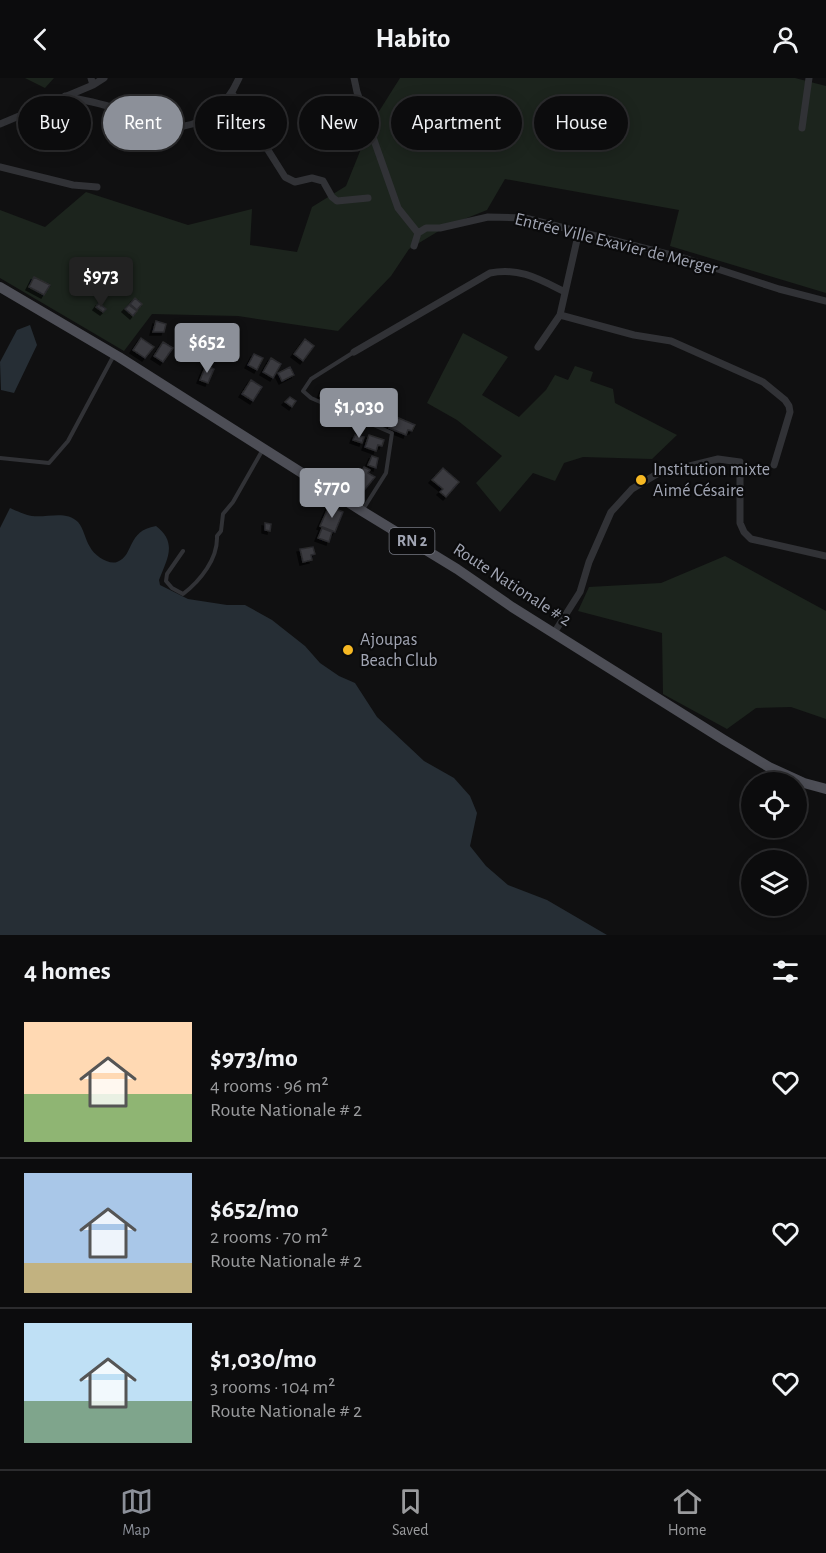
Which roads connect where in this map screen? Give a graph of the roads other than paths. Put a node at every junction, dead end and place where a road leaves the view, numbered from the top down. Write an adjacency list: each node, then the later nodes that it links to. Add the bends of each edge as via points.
1 (104, 78): 5 (street)
2 (239, 78): 6 (street)
3 (354, 78): 16 (street, via 398,208)
4 (809, 78): 11 (street)
5 (92, 81): 7 (street)
6 (232, 93): 8 (street, via 210,117 168,127); 14 (street, via 285,177 295,182 312,178 323,181 337,201)
7 (65, 96)
8 (91, 103)
9 (18, 116): 10 (street)
10 (0, 124)
11 (801, 128)
12 (0, 166): 13 (street, via 73,185)
13 (97, 187)
14 (368, 198)
15 (579, 231): 16 (street, Entrée Ville Exavier de Merger, via 506,216 426,228); 19 (street); 20 (street, Entrée Ville Exavier de Merger)
16 (418, 233): 17 (street)
17 (414, 246)
18 (0, 286): 24 (main road, Route Nationale # 2 / RN 2)
19 (565, 292): 21 (street); 23 (street, via 530,275 506,270 490,273)
20 (826, 301)
21 (560, 315): 22 (street); 27 (street, via 671,341 763,382 785,400 790,412)
22 (538, 347)
23 (354, 352): 28 (lane, via 311,379 303,391 392,433 386,473)
24 (114, 354): 25 (main road, Route Nationale # 2 / RN 2); 26 (lane, via 68,441 49,463)
25 (264, 448): 28 (main road, Route Nationale # 2 / RN 2); 29 (lane, via 223,514 210,564 183,594 166,581)
26 (0, 458)
27 (774, 465)
28 (362, 511): 31 (main road, Route Nationale # 2 / RN 2)
29 (183, 551)
30 (826, 556): 31 (street, via 751,539 744,532 740,523 740,462 718,459 657,474 632,489 611,512 580,592)
31 (554, 633): 32 (main road, Route Nationale # 2 / RN 2, via 770,767)
32 (826, 789)

